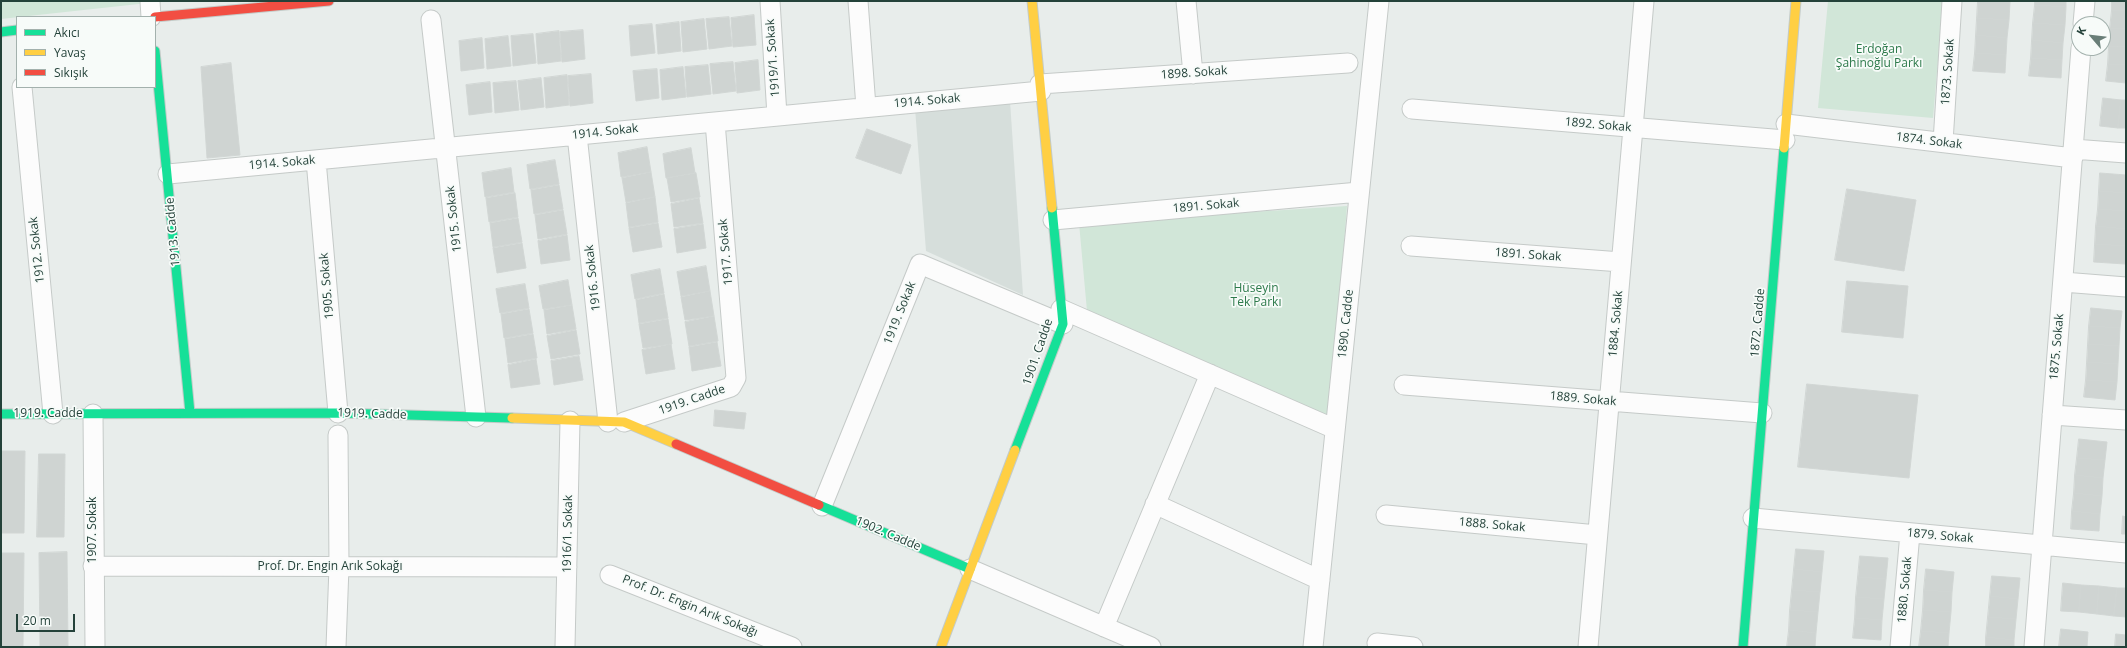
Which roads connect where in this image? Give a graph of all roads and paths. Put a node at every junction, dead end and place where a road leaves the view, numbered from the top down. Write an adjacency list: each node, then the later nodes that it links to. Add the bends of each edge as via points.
1 (150, 1): 12 (street)
2 (329, 1): 14 (street)
3 (770, 1): 24 (street, 1919/1. Sokak)
4 (858, 1): 22 (street)
5 (1032, 1): 21 (street, 1901. Cadde)
6 (1186, 1): 19 (street)
7 (1379, 1): 35 (street, 1890. Cadde)
8 (1644, 1): 26 (street, 1884. Sokak)
9 (1796, 1): 27 (street, 1872. Cadde)
10 (1952, 1): 29 (street, 1873. Sokak)
11 (2085, 1): 13 (street)
12 (151, 16)
13 (2084, 16)
14 (156, 17)
15 (431, 20): 30 (street, 1915. Sokak)
16 (2080, 56): 32 (street, 1875. Sokak)
17 (156, 60): 34 (street, 1913. Cadde)
18 (1348, 63): 19 (street, 1898. Sokak)
19 (1193, 74): 21 (street, 1898. Sokak)
20 (22, 88): 50 (street, 1912. Sokak)
21 (1040, 88): 22 (street, 1914. Sokak); 36 (street, 1901. Cadde)
22 (866, 107): 24 (street, 1914. Sokak)
23 (1412, 109): 26 (street, 1892. Sokak)
24 (777, 116): 25 (street, 1914. Sokak)
25 (715, 122): 28 (street, 1914. Sokak); 43 (street, 1917. Sokak)
26 (1633, 128): 27 (street, 1892. Sokak); 38 (street, 1884. Sokak)
27 (1785, 132): 29 (street, 1874. Sokak); 48 (street, 1872. Cadde)
28 (577, 135): 30 (street, 1914. Sokak); 56 (street, 1916. Sokak)
29 (1943, 142): 32 (street, 1874. Sokak)
30 (446, 147): 33 (street, 1914. Sokak); 53 (street, 1915. Sokak)
31 (2126, 153): 32 (street, 1874. Sokak)
32 (2073, 154): 39 (street, 1875. Sokak)
33 (316, 160): 34 (street, 1914. Sokak); 47 (street, 1905. Sokak)
34 (168, 174): 46 (street, 1913. Cadde)
35 (1359, 192): 36 (street, 1891. Sokak); 57 (street, 1890. Cadde)
36 (1053, 220): 41 (street, 1901. Cadde)
37 (1411, 246): 38 (street, 1891. Sokak)
38 (1621, 262): 45 (street, 1884. Sokak)
39 (2063, 282): 40 (street); 52 (street, 1875. Sokak)
40 (2126, 287)
41 (1062, 316): 42 (street); 60 (street, 1919. Sokak, via 920,264); 70 (street, 1901. Cadde)
42 (1210, 374): 57 (street); 59 (street)
43 (735, 383): 56 (street, 1919. Cadde, via 731,387)
44 (1404, 385): 45 (street, 1889. Sokak)
45 (1609, 401): 48 (street, 1889. Sokak); 64 (street, 1884. Sokak)
46 (190, 413): 47 (street, 1919. Cadde); 51 (street, 1919. Cadde)
47 (338, 413): 53 (street, 1919. Cadde)
48 (1762, 413): 62 (street, 1872. Cadde)
49 (1, 414): 50 (street, 1919. Cadde)
50 (53, 414): 51 (street, 1919. Cadde)
51 (93, 414): 67 (street, 1907. Sokak)
52 (2052, 415): 54 (street); 65 (street, 1875. Sokak)
53 (476, 417): 55 (street, 1919. Cadde)
54 (2126, 420)
55 (570, 421): 56 (street, 1919. Cadde); 69 (street, 1916/1. Sokak)
56 (616, 422): 60 (street, 1902. Cadde)
57 (1335, 429): 72 (street, 1890. Cadde)
58 (338, 435): 68 (street)
59 (1156, 504): 72 (street); 73 (street)
60 (822, 506): 70 (street, 1902. Cadde)
61 (1386, 515): 64 (street, 1888. Sokak)
62 (1754, 518): 63 (street, 1879. Sokak); 84 (street, 1872. Cadde)
63 (1910, 533): 65 (street, 1879. Sokak); 85 (street, 1880. Sokak)
64 (1598, 535): 83 (street, 1884. Sokak)
65 (2042, 546): 66 (street, 1879. Sokak); 86 (street, 1875. Sokak)
66 (2126, 553)
67 (93, 566): 68 (street, Prof. Dr. Engin Arık Sokağı); 75 (street, 1907. Sokak)
68 (339, 567): 69 (street, Prof. Dr. Engin Arık Sokağı); 76 (street)
69 (567, 567): 77 (street, 1916/1. Sokak)
70 (970, 569): 73 (street, 1902. Cadde); 79 (street, 1901. Cadde)
71 (610, 575): 78 (street, Prof. Dr. Engin Arık Sokağı)
72 (1320, 580): 81 (street, 1890. Cadde)
73 (1104, 627): 80 (street, 1902. Cadde)
74 (1377, 643): 82 (street)
75 (95, 647)
76 (336, 647)
77 (565, 647)
78 (792, 647)
79 (941, 647)
80 (1151, 647)
81 (1313, 647)
82 (1413, 647)
83 (1588, 647)
84 (1743, 647)
85 (1900, 647)
86 (2034, 647)

